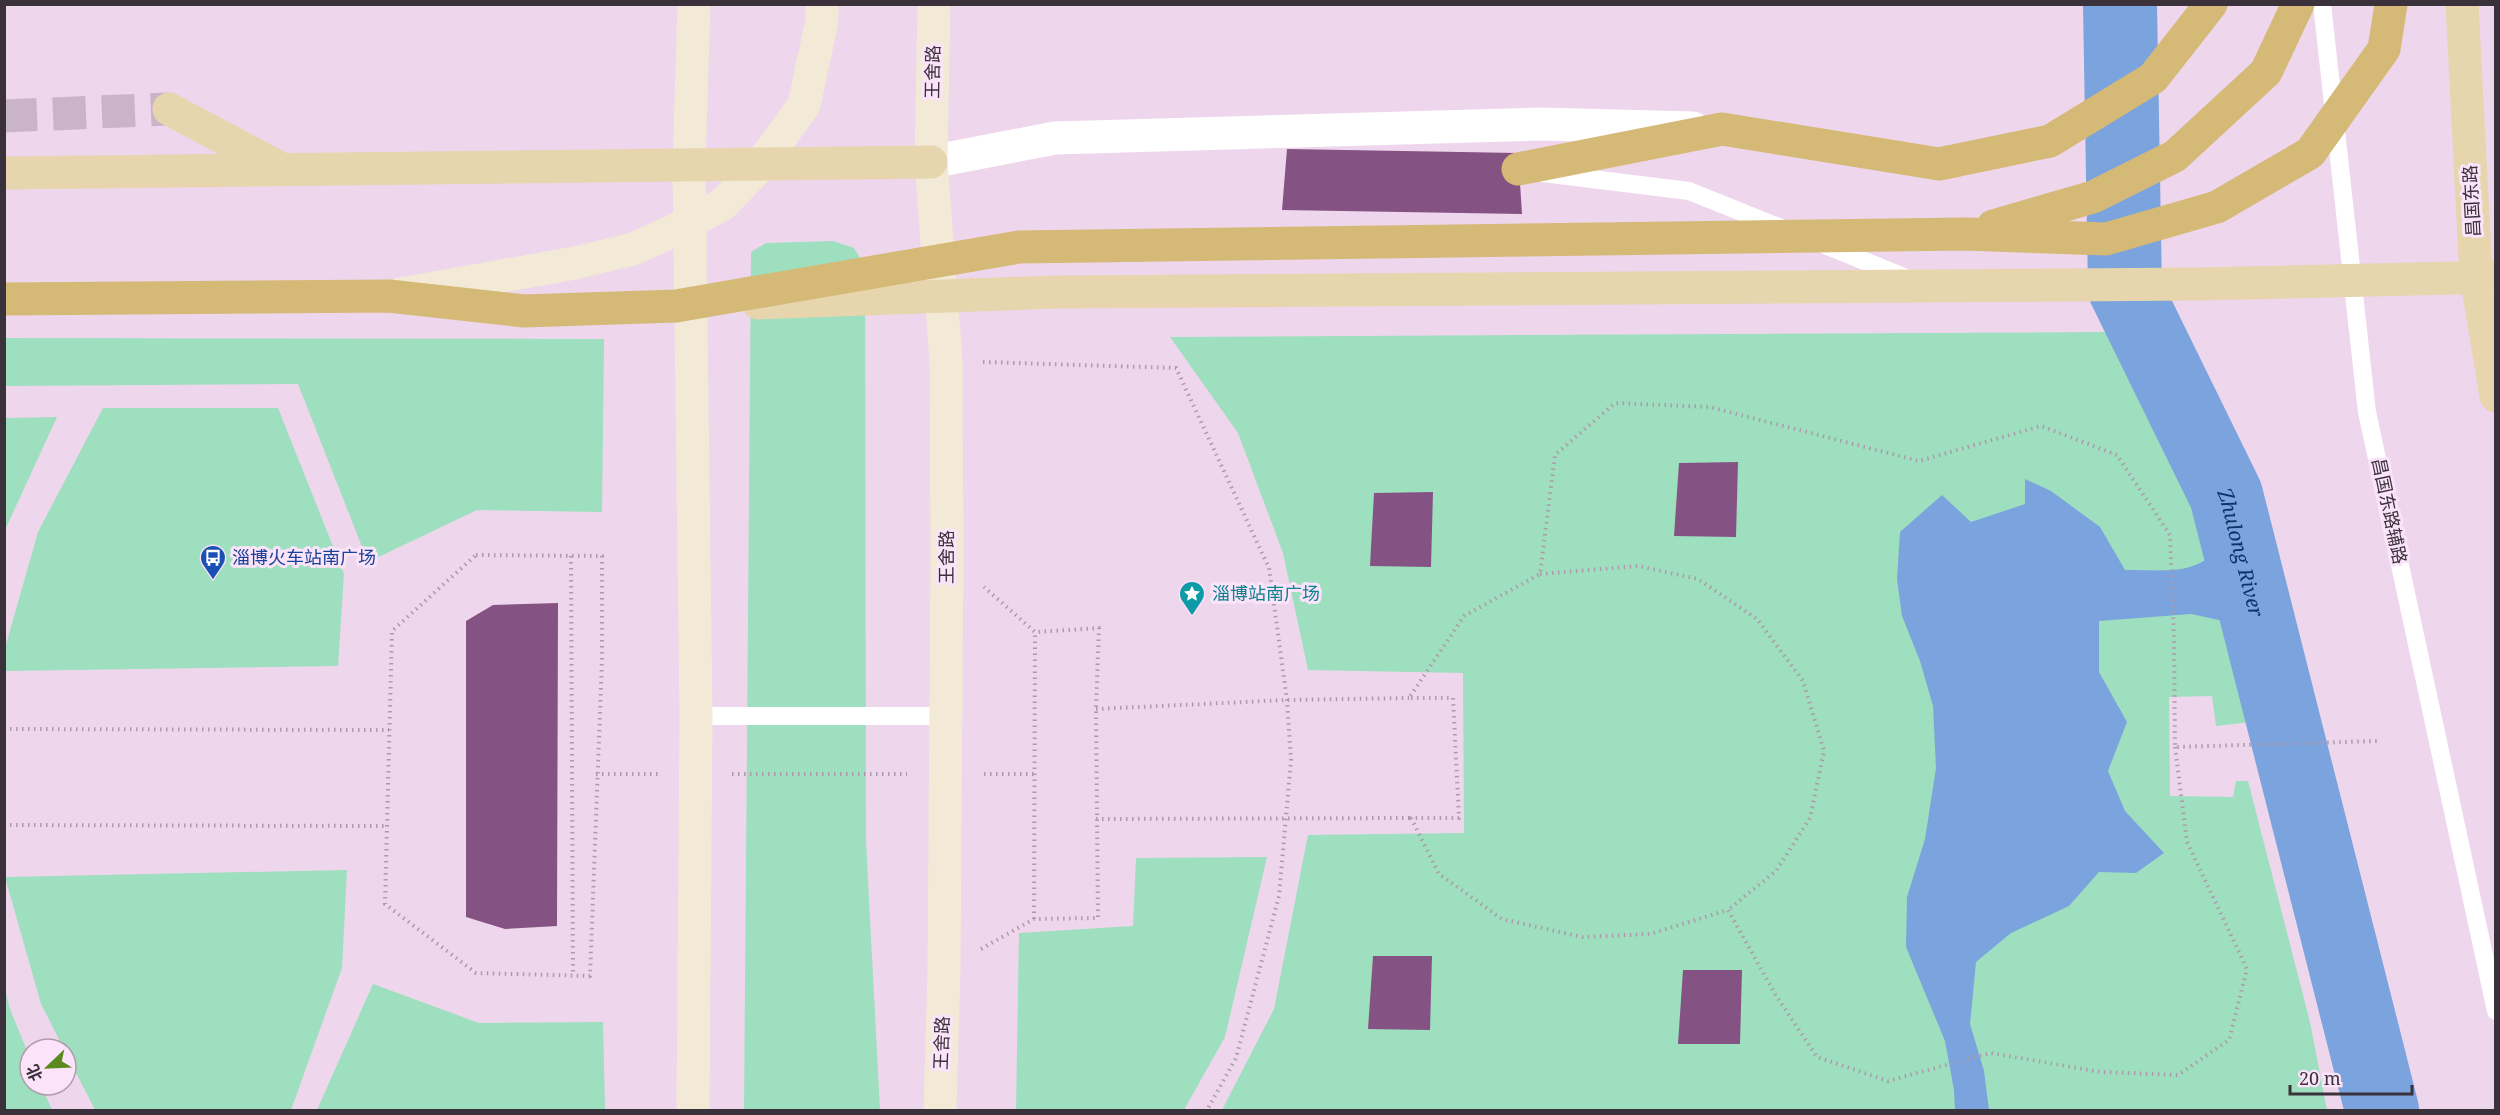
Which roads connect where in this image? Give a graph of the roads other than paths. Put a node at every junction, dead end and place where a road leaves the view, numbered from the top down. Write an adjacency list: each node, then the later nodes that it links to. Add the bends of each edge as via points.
1 (694, 4): 12 (main road)
2 (822, 4): 20 (main road, via 804,105 759,167 723,204 633,249)
3 (934, 4): 11 (main road, 王舍路)
4 (2211, 4): 10 (highway, via 2153,78 2050,141 1939,164)
5 (2298, 4): 16 (highway, via 2266,72 2175,156 2093,197)
6 (2322, 4): 18 (lane, 昌国东路辅路)
7 (2391, 4): 16 (highway, via 2384,49 2310,153 2217,207 2106,239)
8 (2462, 4): 17 (main road, 昌国东路)
9 (170, 109): 13 (main road)
10 (1722, 129): 11 (street, via 1541,124 1055,138); 14 (highway)
11 (932, 162): 12 (main road); 25 (main road, 王舍路, via 946,361)
12 (689, 165): 13 (main road); 24 (main road)
13 (282, 168): 15 (main road)
14 (1518, 170): 19 (lane, via 1689,190)
15 (4, 173)
16 (1965, 234): 22 (highway, via 1019,247)
17 (2486, 277): 18 (main road); 23 (main road, 昌国东路)
18 (2352, 280): 19 (main road); 26 (lane, 昌国东路辅路, via 2367,412)
19 (1927, 286): 22 (main road, via 1054,292)
20 (389, 296): 21 (highway); 22 (highway, via 524,311)
21 (4, 299)
22 (676, 306)
23 (2496, 396)
24 (696, 716): 25 (lane); 27 (main road)
25 (946, 716): 28 (main road, 王舍路)
26 (2496, 1011)
27 (693, 1110)
28 (940, 1110)

